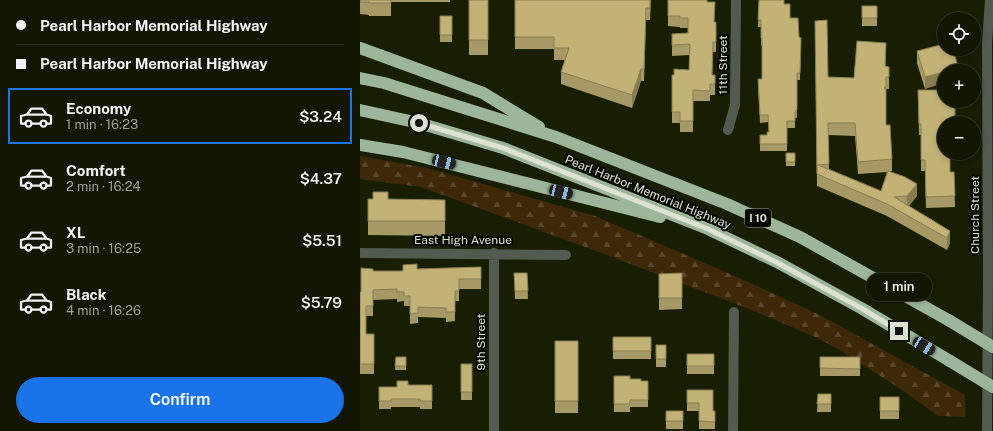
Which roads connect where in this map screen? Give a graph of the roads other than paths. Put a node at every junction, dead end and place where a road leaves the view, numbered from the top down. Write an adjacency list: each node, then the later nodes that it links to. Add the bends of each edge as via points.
1 (736, 0): 7 (street, 11th Street, via 736,105)
2 (990, 0): 5 (street, Church Street, via 987,43)
3 (360, 48): 8 (highway, via 483,93)
4 (360, 78): 8 (highway, Pearl Harbor Memorial Highway / I 10, via 384,83)
5 (991, 81): 14 (street, Church Street)
6 (360, 110): 10 (highway, Pearl Harbor Memorial Highway, via 419,123 503,148)
7 (728, 130)
8 (556, 137): 16 (highway, Pearl Harbor Memorial Highway / I 10, bridge, via 727,204 800,237)
9 (360, 145): 10 (highway, via 403,152)
10 (708, 229): 17 (highway, Pearl Harbor Memorial Highway, bridge, via 861,308)
11 (360, 253): 12 (street, East High Avenue)
12 (494, 253): 13 (street, East High Avenue); 18 (street, 9th Street)
13 (566, 254)
14 (990, 291): 20 (street, Church Street)
15 (734, 312): 19 (street)
16 (993, 347)
17 (993, 387)
18 (494, 431)
19 (733, 431)
20 (987, 431)

